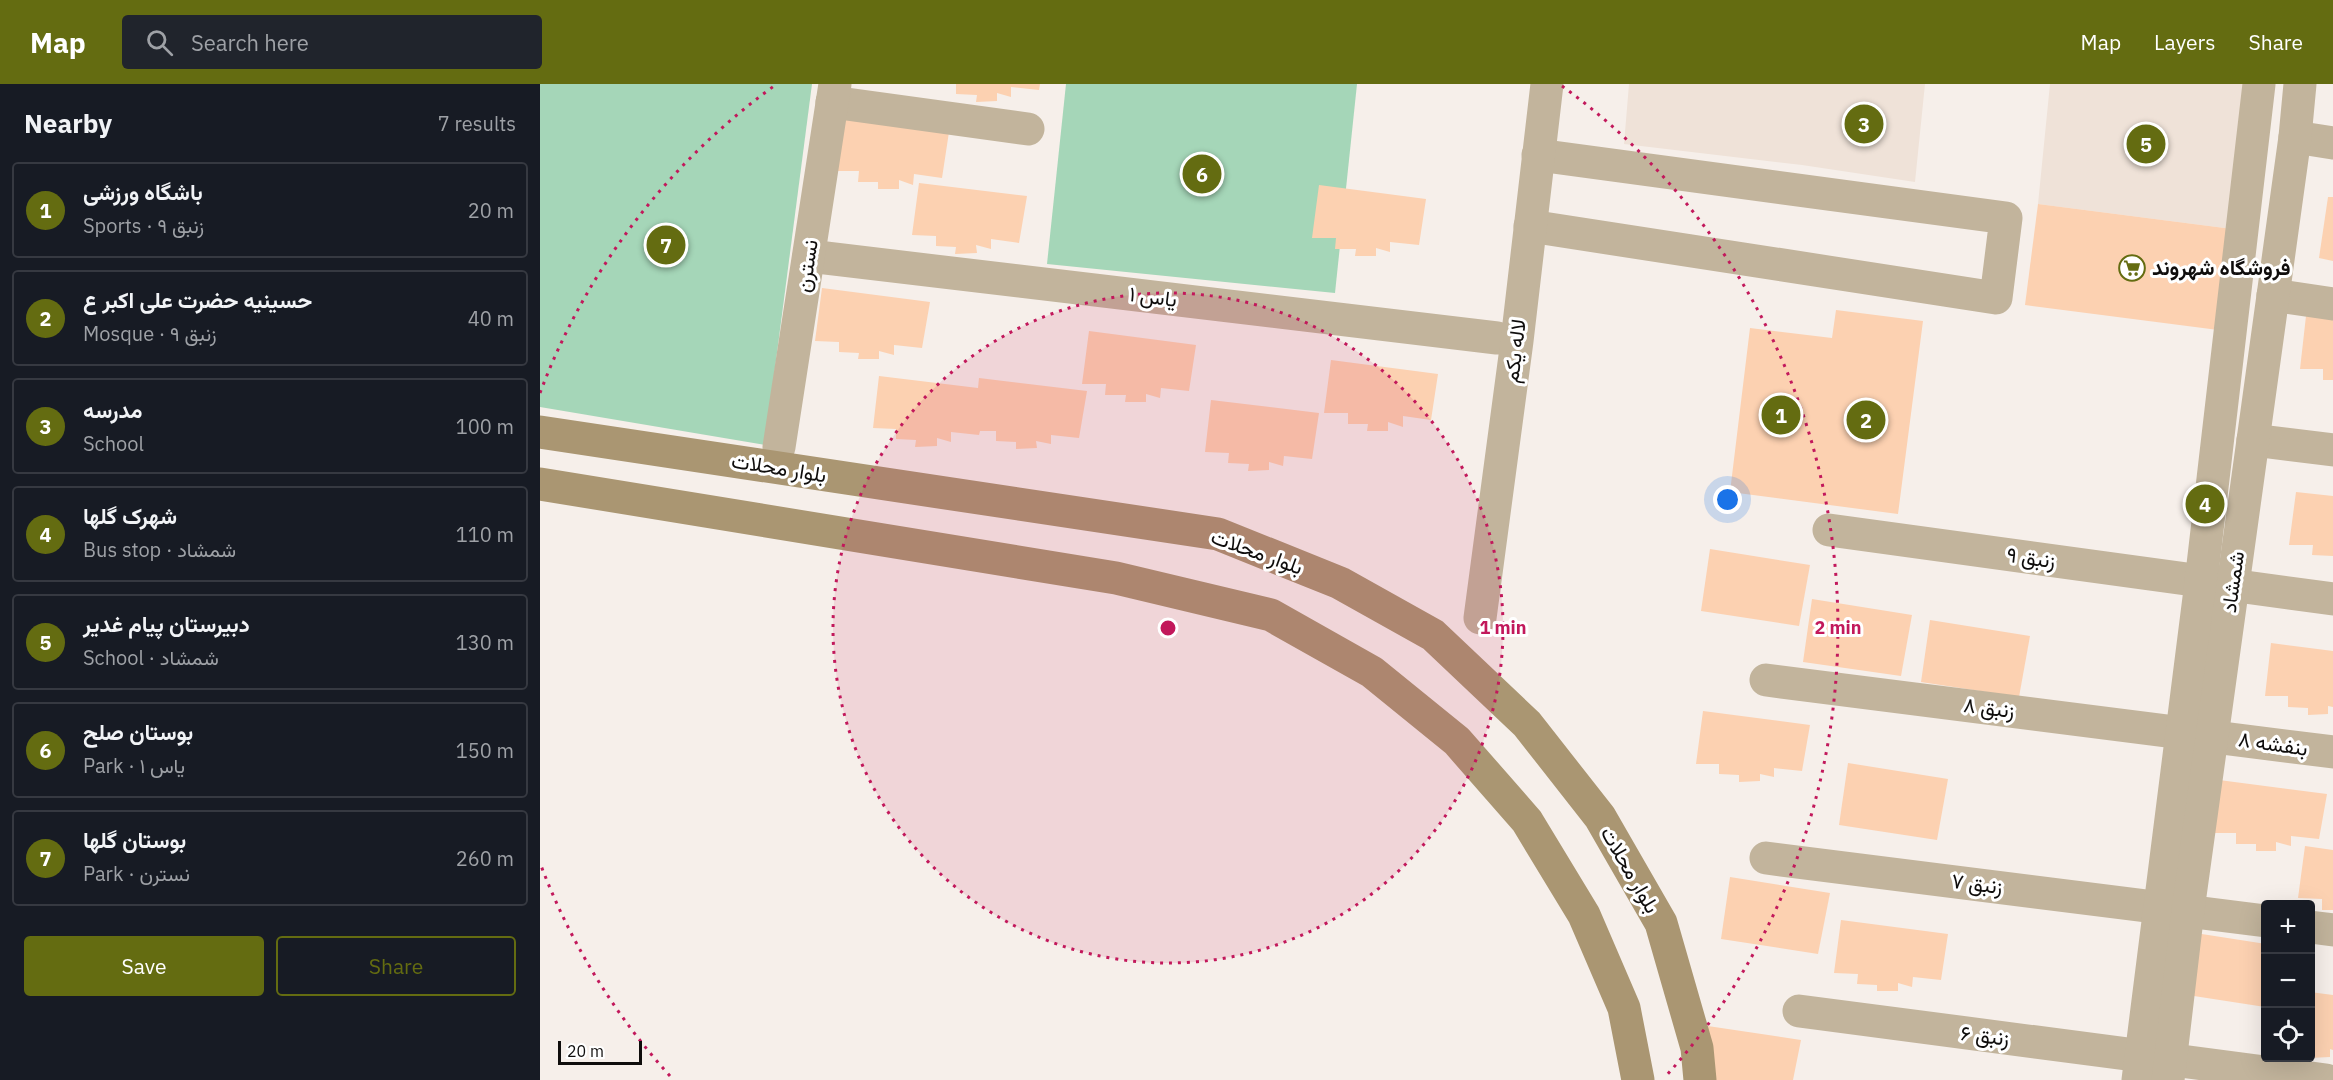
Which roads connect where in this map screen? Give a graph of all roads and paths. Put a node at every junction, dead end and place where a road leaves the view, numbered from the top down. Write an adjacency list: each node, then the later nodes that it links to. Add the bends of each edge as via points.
1 (1546, 84): 8 (street, لاله یکم)
2 (2259, 84): 20 (street, شمشاد)
3 (2300, 84): 6 (street, شمشاد)
4 (834, 93): 5 (street); 10 (street, نسترن)
5 (1028, 129)
6 (2295, 137): 7 (street); 11 (street, شمشاد)
7 (2333, 143)
8 (1538, 155): 9 (street, لاله یکم); 9 (street, via 2006,218 1996,297)
9 (1530, 226): 23 (street, لاله یکم)
10 (809, 256): 13 (street, یاس ۱); 16 (street, نسترن)
11 (2273, 295): 12 (street); 15 (street, شمشاد)
12 (2333, 304)
13 (1497, 338)
14 (540, 432): 35 (main road, بلوار محلات, via 1218,534 1340,583 1433,635 1527,724 1600,817 1661,923 1697,1048)
15 (2253, 440): 17 (street); 21 (street, شمشاد)
16 (779, 447)
17 (2333, 450)
18 (540, 484): 34 (main road, via 1116,579 1271,615 1372,672 1398,692 1457,741 1527,821 1584,915 1624,1008)
19 (1829, 530): 20 (street, زنبق ۹)
20 (2201, 582): 21 (street, زنبق ۹); 25 (street, شمشاد)
21 (2232, 586): 22 (street, زنبق ۹); 25 (street, شمشاد)
22 (2333, 599)
23 (1480, 618)
24 (1766, 680): 25 (street, زنبق ۸)
25 (2197, 734): 26 (street, بنفشه ۸); 28 (street, شمشاد)
26 (2333, 752)
27 (1766, 858): 28 (street, زنبق ۷)
28 (2174, 908): 29 (street, زنبق ۷); 33 (street, شمشاد)
29 (2261, 920)
30 (2315, 928): 31 (street)
31 (2333, 930)
32 (1798, 1011): 33 (street, زنبق ۶)
33 (2154, 1069): 36 (street, زنبق ۶)
34 (1638, 1080)
35 (1700, 1080)
36 (2326, 1080)

